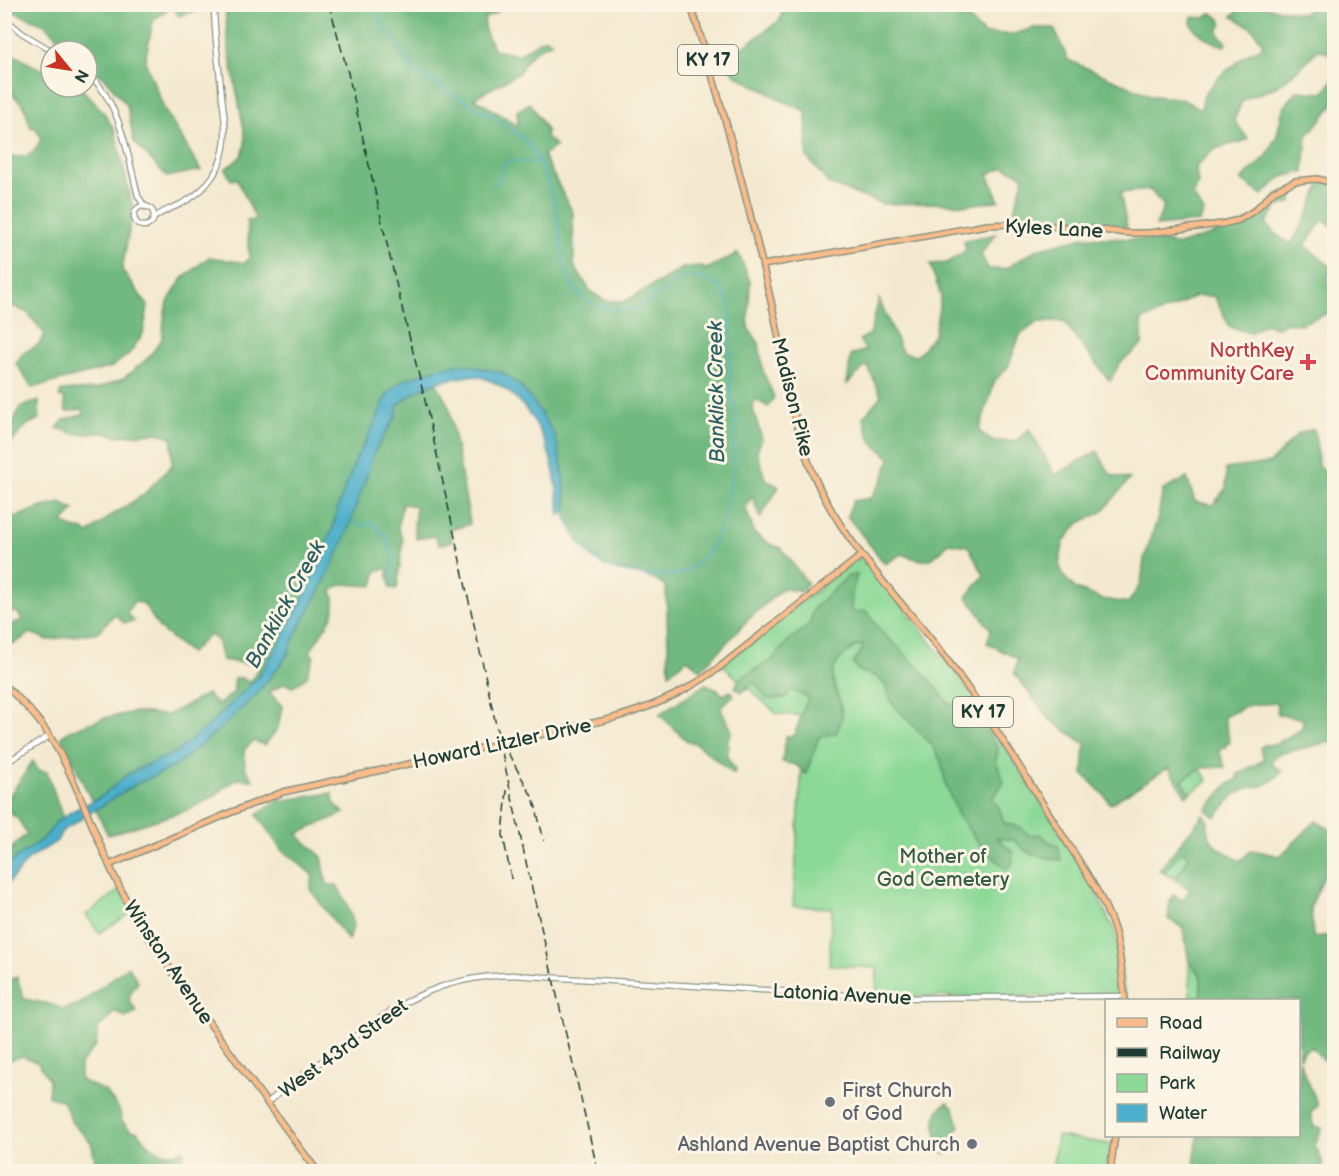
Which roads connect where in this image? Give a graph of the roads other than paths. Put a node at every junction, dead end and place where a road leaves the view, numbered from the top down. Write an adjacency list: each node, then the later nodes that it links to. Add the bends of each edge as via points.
1 (214, 4): 11 (street, via 225,128 222,159 194,196)
2 (690, 4): 13 (main road, Madison Pike / KY 17)
3 (4, 18): 4 (street)
4 (39, 43)
5 (99, 86): 7 (street, via 115,113)
6 (1335, 183): 13 (main road, Kyles Lane, via 1305,179 1285,185 1247,216 1222,224 1136,234 987,225)
7 (138, 196): 8 (street); 9 (street)
8 (145, 207): 9 (street); 10 (street)
9 (136, 210): 12 (street, via 134,216 139,225 148,225)
10 (151, 210): 11 (street); 12 (street)
11 (165, 210): 12 (street)
12 (153, 219)
13 (763, 265): 14 (main road, Madison Pike / KY 17, via 804,450 828,505)
14 (862, 555): 18 (main road, Howard Litzler Drive, via 716,670 664,702 606,720 283,792); 20 (main road, Madison Pike / KY 17, via 962,680 1080,860 1115,932)
15 (4, 685): 16 (main road, Winston Avenue)
16 (49, 736): 17 (street); 18 (main road, Winston Avenue)
17 (4, 764)
18 (109, 865): 21 (main road, Winston Avenue, via 143,929)
19 (561, 978): 20 (street, Latonia Avenue, via 897,998); 21 (street, West 43rd Street, via 482,977 417,995 386,1013)
20 (1125, 998)
21 (267, 1103): 23 (main road, Winston Avenue)
22 (1115, 1137): 24 (main road)
23 (318, 1172)
24 (1110, 1172)

